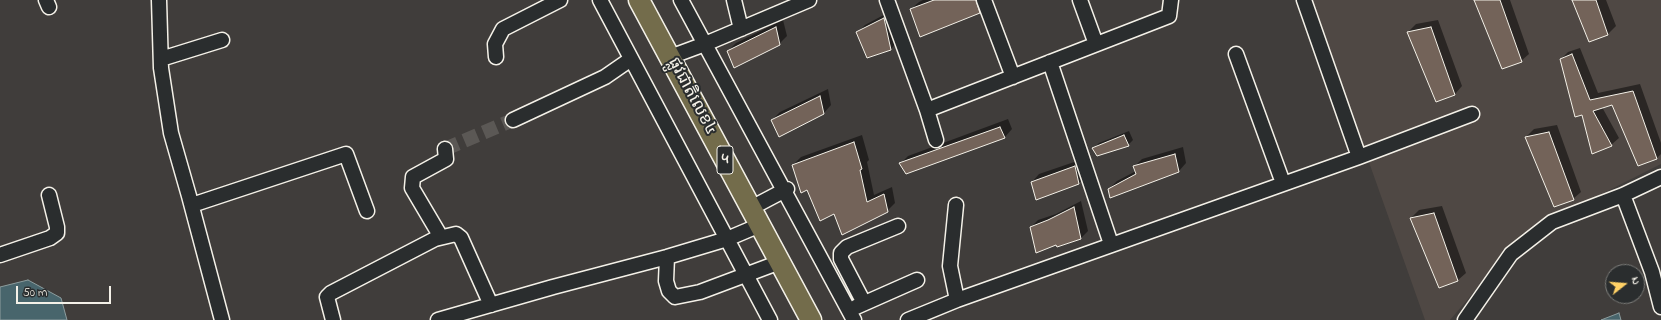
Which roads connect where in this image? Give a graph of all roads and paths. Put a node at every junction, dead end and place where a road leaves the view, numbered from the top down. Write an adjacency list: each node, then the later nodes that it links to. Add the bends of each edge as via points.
1 (159, 0): 21 (street)
2 (560, 0): 19 (street, via 503,29 495,44)
3 (600, 0): 22 (street)
4 (639, 0): 20 (highway, ផ្លូវជាតិលេខ៤ / 4)
5 (681, 0): 16 (street)
6 (734, 0): 14 (street)
7 (809, 0): 13 (street)
8 (886, 0): 25 (street)
9 (984, 0): 24 (street)
10 (1080, 0): 17 (street)
11 (1171, 0): 17 (street, via 1169,16)
12 (1304, 0): 30 (street)
13 (789, 4): 14 (street)
14 (741, 29): 16 (street)
15 (222, 40): 21 (street)
16 (705, 44): 20 (street); 33 (street)
17 (1096, 44): 23 (street)
18 (1236, 54): 32 (street)
19 (496, 57)
20 (670, 57): 39 (highway, ផ្លូវជាតិលេខ៤ / 4)
21 (161, 59): 36 (street, via 171,132)
22 (631, 59): 27 (street, via 605,77); 42 (street)
23 (1050, 62): 24 (street); 43 (street)
24 (1012, 77): 25 (street)
25 (927, 110): 28 (street)
26 (1472, 114): 30 (street)
27 (513, 120)
28 (936, 140)
29 (445, 149): 41 (street, via 446,159 413,177 412,188 438,232)
30 (1359, 157): 32 (street)
31 (1661, 177): 35 (street)
32 (1283, 183): 43 (street)
33 (785, 189): 39 (street); 53 (street)
34 (49, 195): 44 (street, via 57,233 50,238)
35 (1623, 195): 52 (street, via 1652,272); 60 (street, via 1552,222 1511,254)
36 (192, 205): 38 (street, via 346,154); 54 (street)
37 (956, 205): 49 (street, via 950,266)
38 (368, 211)
39 (756, 216): 42 (street); 46 (highway, ផ្លូវជាតិលេខ៤ / 4)
40 (898, 226): 50 (street, via 847,247 842,253 841,259)
41 (435, 239): 51 (street, via 456,234 461,238); 55 (street, via 331,293 327,297)
42 (727, 239): 45 (street); 47 (street)
43 (1111, 244): 49 (street)
44 (0, 255)
45 (667, 257): 47 (street, via 666,281 669,291 675,297 700,292); 51 (street)
46 (780, 262): 47 (street); 58 (highway, ផ្លូវជាតិលេខ៤ / 4)
47 (746, 275): 57 (street)
48 (917, 280): 50 (street)
49 (957, 300): 59 (street)
50 (864, 303): 53 (street)
51 (491, 305): 56 (street)
52 (1661, 307)
53 (851, 315)
54 (222, 320)
55 (333, 320)
56 (438, 320)
57 (770, 320)
58 (811, 320)
59 (908, 320)
60 (1465, 320)

